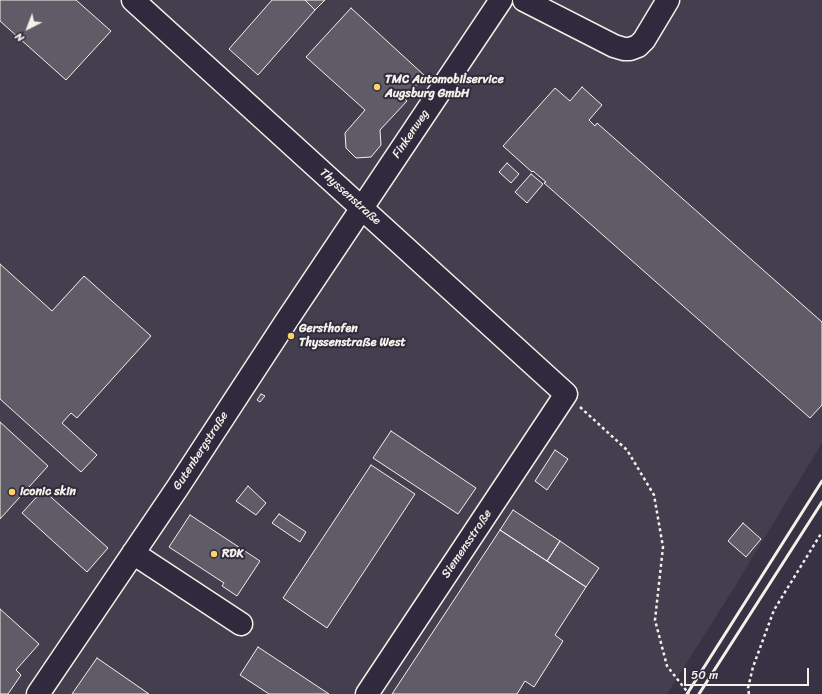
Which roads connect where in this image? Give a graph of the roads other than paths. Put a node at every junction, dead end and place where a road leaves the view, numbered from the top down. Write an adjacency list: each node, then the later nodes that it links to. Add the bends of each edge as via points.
1 (133, 0): 5 (street, Thyssenstraße)
2 (501, 0): 5 (street, Finkenweg, via 480,22)
3 (524, 0): 4 (street, via 624,49 638,46 644,40)
4 (668, 0)
5 (362, 208): 6 (street, Thyssenstraße); 7 (street, Gutenbergstraße)
6 (566, 394): 10 (street, Siemensstraße)
7 (133, 553): 8 (street); 9 (street, Gutenbergstraße)
8 (241, 624)
9 (38, 694)
10 (367, 694)

